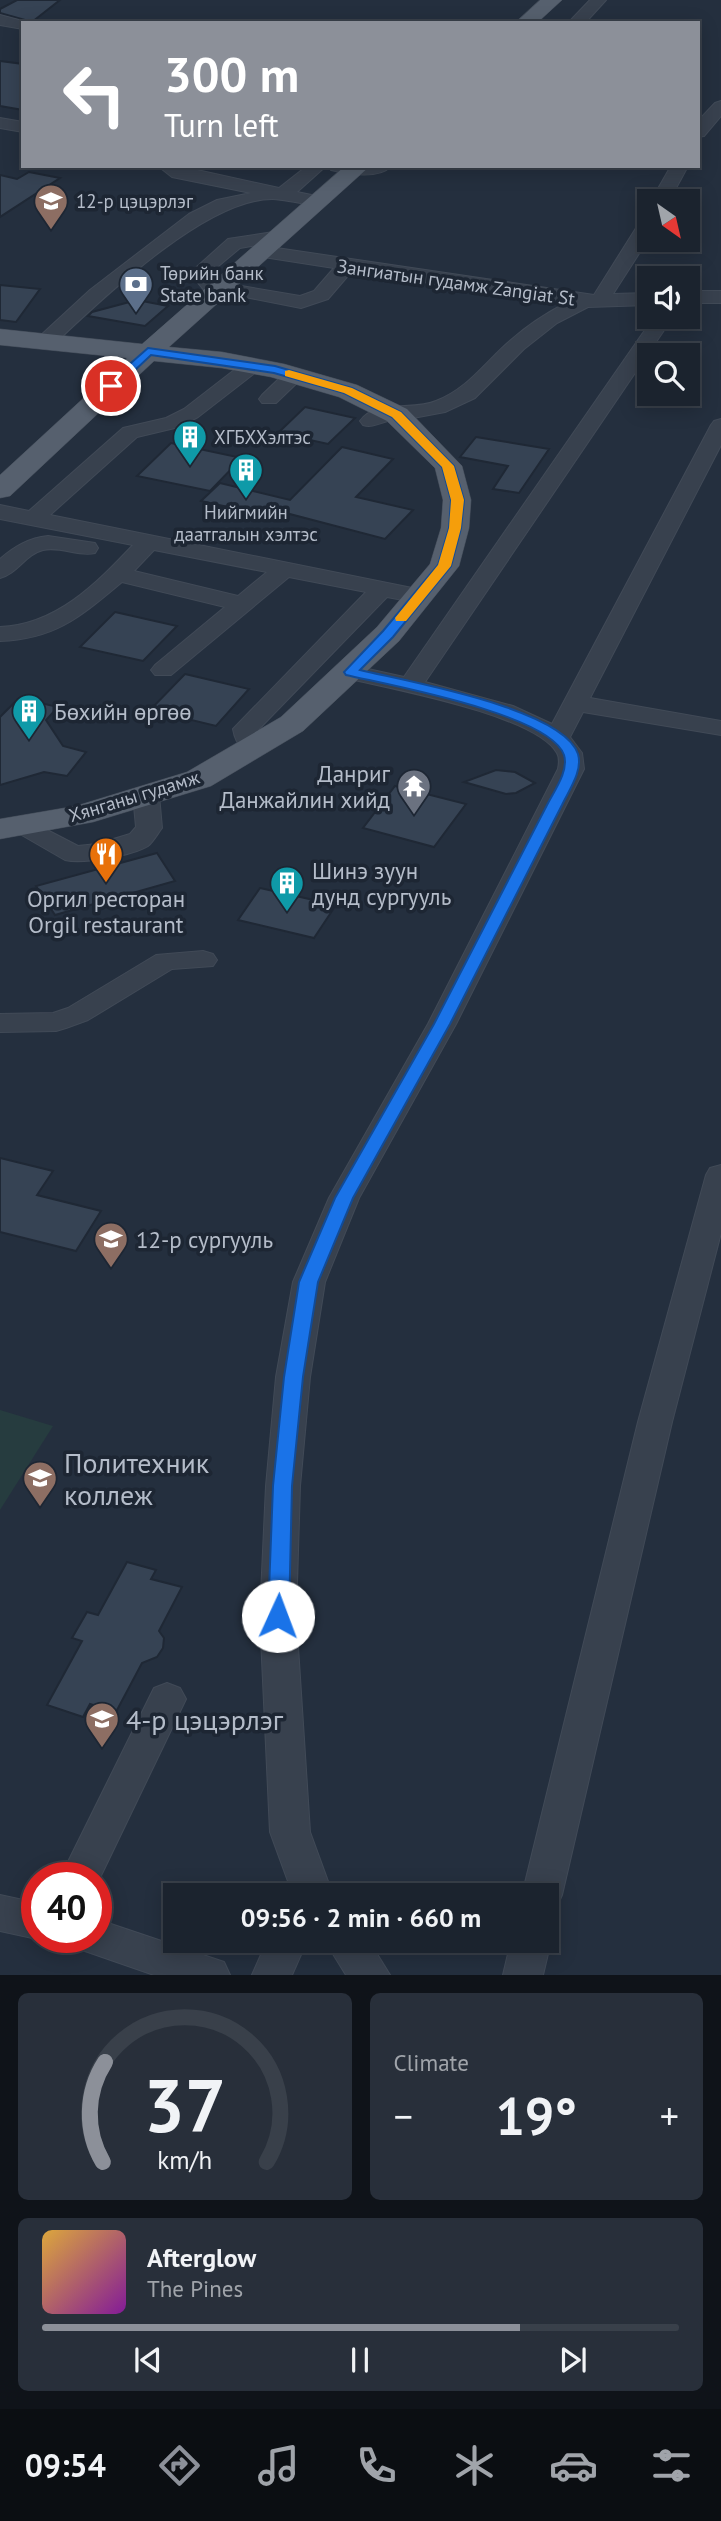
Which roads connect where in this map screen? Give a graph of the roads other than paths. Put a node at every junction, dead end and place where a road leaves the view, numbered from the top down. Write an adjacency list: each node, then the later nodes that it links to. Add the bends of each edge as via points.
1 (552, 0): 4 (main road)
2 (598, 0): 5 (street)
3 (0, 20): 6 (street)
4 (527, 21)
5 (578, 21)
6 (21, 24)
7 (721, 106): 10 (street)
8 (0, 123): 9 (street)
9 (21, 127)
10 (700, 130)
11 (169, 168): 16 (street)
12 (315, 168): 16 (street)
13 (350, 168): 17 (main road)
14 (679, 168): 15 (street)
15 (667, 189)
16 (277, 195): 17 (street); 28 (street, via 223,204 195,218 97,294)
17 (320, 202): 18 (main road)
18 (272, 244): 20 (street, Зангиатын гудамж Zangiat St); 22 (main road)
19 (637, 244): 25 (street)
20 (346, 266): 22 (street, via 321,295 301,302); 25 (street, Зангиатын гудамж Zangiat St)
21 (721, 278): 23 (street)
22 (219, 289): 29 (main road)
23 (715, 297)
24 (637, 299): 25 (street, Зангиатын гудамж Zangiat St)
25 (584, 300): 33 (street, via 517,345 467,394 438,408)
26 (655, 329): 47 (street)
27 (3, 341): 28 (main road, Хянганы гудамж)
28 (46, 341): 29 (main road, Хянганы гудамж)
29 (148, 352): 30 (main road, Хянганы гудамж); 35 (main road)
30 (253, 365): 31 (main road, Хянганы гудамж); 37 (street, via 172,424 130,432)
31 (294, 375): 32 (street); 33 (main road, Хянганы гудамж, via 348,391)
32 (269, 399)
33 (386, 416): 42 (main road, Хянганы гудамж, via 448,466 457,500 444,566)
34 (721, 425): 48 (street)
35 (0, 490)
36 (0, 512): 37 (street)
37 (34, 518): 38 (street)
38 (134, 558): 39 (street); 40 (street, via 43,542 19,553); 43 (street); 44 (street, via 45,629)
39 (285, 569): 41 (street); 43 (street)
40 (0, 571)
41 (382, 589): 42 (street); 51 (street, via 245,729)
42 (419, 596): 46 (main road, Хянганы гудамж)
43 (242, 604): 45 (street)
44 (0, 634)
45 (163, 670)
46 (350, 672): 47 (street); 51 (main road, Хянганы гудамж, via 292,724)
47 (410, 687): 50 (street, via 512,712)
48 (575, 703): 49 (street); 50 (street)
49 (721, 728)
50 (557, 737): 59 (street, via 571,754 572,769 442,1024 344,1198 309,1282 293,1377 278,1616 290,1832)
51 (255, 747): 52 (main road, Хянганы гудамж, via 200,779)
52 (146, 795): 53 (main road, Хянганы гудамж, via 81,815); 53 (street, via 149,828 139,840 99,852 74,854)
53 (11, 827)
54 (203, 960): 55 (street, via 166,961 78,1014 56,1022)
55 (0, 1023)
56 (721, 1175): 60 (street, via 655,1422)
57 (167, 1699): 58 (street)
58 (88, 1862)
59 (306, 1883)
60 (545, 1883)
61 (0, 1913): 62 (street)
62 (21, 1918)
63 (112, 1942): 67 (street)
64 (282, 1953): 68 (street)
65 (354, 1953): 69 (street)
66 (528, 1953): 70 (street)
67 (210, 1975)
68 (272, 1975)
69 (370, 1975)
70 (523, 1975)

